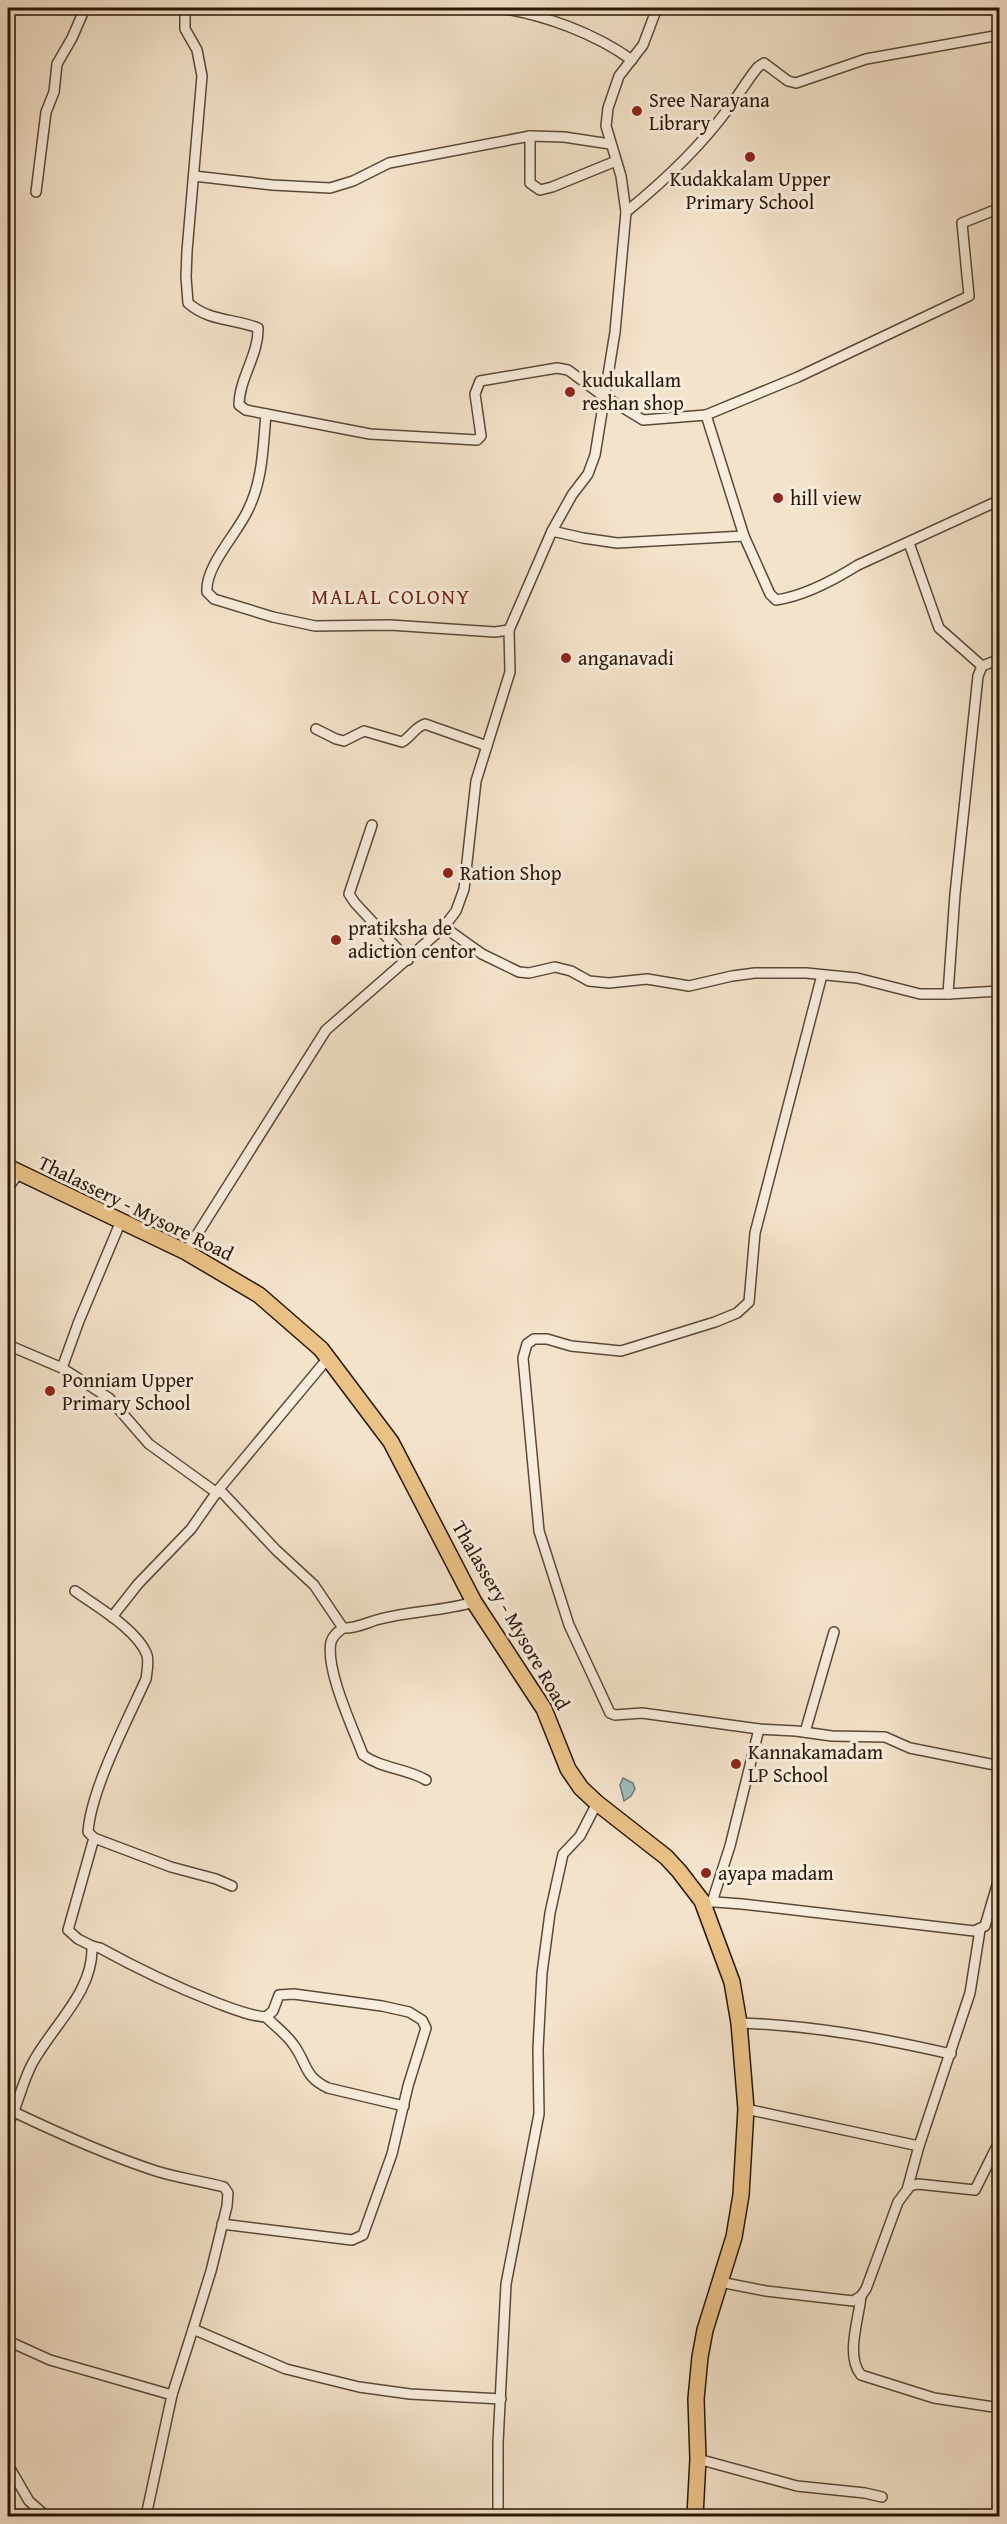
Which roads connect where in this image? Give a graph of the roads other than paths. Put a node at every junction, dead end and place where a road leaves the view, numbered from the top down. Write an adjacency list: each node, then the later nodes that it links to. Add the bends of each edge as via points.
1 (85, 8): 11 (street, via 57,64 54,92 46,112)
2 (186, 8): 10 (street, via 184,29 197,50 202,76)
3 (499, 8): 6 (street, via 550,20 604,42)
4 (657, 8): 6 (street, via 643,45)
5 (999, 35): 13 (street, via 875,57 796,83 764,63 690,153)
6 (632, 60): 8 (street, via 619,76 608,108)
7 (530, 136): 8 (street); 9 (street, via 530,183 540,190); 10 (street, via 389,163 330,188)
8 (610, 144): 9 (street)
9 (616, 161): 13 (street)
10 (194, 176): 15 (street, via 186,277 188,303 200,313 258,328 239,405)
11 (36, 192)
12 (999, 208): 16 (street, via 962,223 969,296 798,377)
13 (626, 212): 14 (street)
14 (605, 396): 15 (street, via 568,370 557,368 485,379 480,381 475,394 481,436 477,440 370,434); 16 (street, via 643,420); 18 (street, via 588,474)
15 (266, 414): 21 (street, via 262,467 249,509 213,566 207,585 207,592 214,599 315,626)
16 (706, 415): 19 (street)
17 (999, 500): 20 (street)
18 (552, 531): 19 (street, via 617,543); 21 (street)
19 (744, 536): 20 (street, via 776,600 788,599)
20 (909, 543): 23 (street, via 939,628)
21 (509, 630): 25 (street, via 510,672)
22 (999, 659): 23 (street)
23 (982, 666): 31 (street, via 955,894)
24 (316, 729): 25 (street, via 344,741 364,731 402,742 425,724)
25 (487, 747): 27 (street, via 476,781 464,889 456,911)
26 (372, 825): 28 (street, via 349,894)
27 (444, 927): 28 (street); 29 (street, via 482,954 519,972 555,967 589,981 647,979 688,986 755,972)
28 (408, 960): 35 (street, via 326,1030)
29 (822, 975): 31 (street, via 857,978 920,994); 45 (street, via 755,1233 749,1302 715,1322 621,1351 534,1339 527,1344 523,1358 538,1531 570,1625 607,1709 615,1715 642,1713)
30 (999, 991): 31 (street)
31 (948, 994)
32 (13, 1171): 33 (street); 34 (main road, Thalassery - Mysore Road)
33 (8, 1188)
34 (121, 1221): 35 (main road, Thalassery - Mysore Road); 38 (street)
35 (186, 1252): 37 (main road, Thalassery - Mysore Road, via 259,1295)
36 (8, 1345): 38 (street)
37 (328, 1358): 39 (street); 41 (main road, Thalassery - Mysore Road, via 391,1442)
38 (62, 1368): 39 (street, via 109,1398 149,1444)
39 (218, 1491): 42 (street, via 175,1548 138,1584); 43 (street, via 314,1585)
40 (75, 1591): 42 (street)
41 (474, 1602): 43 (street); 49 (main road, Thalassery - Mysore Road, via 544,1709 568,1769)
42 (112, 1617): 50 (street, via 137,1639 147,1655 148,1667 95,1803 88,1829)
43 (343, 1628): 48 (street, via 331,1642 334,1676 363,1755 374,1763)
44 (834, 1632): 46 (street)
45 (759, 1729): 46 (street); 53 (street, via 730,1846)
46 (805, 1732): 47 (street, via 885,1737 910,1748)
47 (999, 1766)
48 (426, 1780)
49 (597, 1803): 53 (main road, Thalassery - Mysore Road, via 666,1857); 72 (street, via 580,1836 563,1854 550,1912 542,1973 538,2114 506,2284)
50 (94, 1838): 52 (street); 55 (street, via 68,1930)
51 (999, 1882): 54 (street, via 985,1926)
52 (232, 1886)
53 (707, 1902): 54 (street); 57 (main road, Thalassery - Mysore Road, via 732,1982)
54 (980, 1930): 58 (street, via 970,1993)
55 (92, 1946): 56 (street, via 183,1990); 61 (street, via 83,1988 33,2062)
56 (266, 2017): 59 (street, via 293,2044 316,2082); 59 (street, via 279,1995 294,1994 382,2006 409,2012 422,2020 426,2028 424,2039)
57 (739, 2023): 58 (street, via 788,2024 892,2040); 60 (main road, Thalassery - Mysore Road)
58 (951, 2054): 63 (street)
59 (404, 2106): 66 (street, via 392,2154 363,2235 352,2240)
60 (746, 2109): 63 (street); 67 (main road, Thalassery - Mysore Road, via 741,2195 734,2237)
61 (14, 2112): 62 (street); 66 (street, via 113,2156 224,2187 228,2193)
62 (8, 2124)
63 (919, 2146): 65 (street)
64 (998, 2146): 65 (street, via 975,2190 918,2184)
65 (907, 2190): 68 (street, via 898,2202 872,2277)
66 (222, 2224): 69 (street)
67 (720, 2282): 68 (street, via 840,2300 854,2301); 74 (main road, Thalassery - Mysore Road, via 700,2357 696,2399)
68 (861, 2296): 73 (street, via 854,2354 855,2369 861,2375 934,2398)
69 (193, 2329): 71 (street); 72 (street, via 286,2369 359,2387)
70 (8, 2341): 71 (street, via 50,2360)
71 (172, 2395): 78 (street)
72 (501, 2399): 79 (street)
73 (999, 2408)
74 (698, 2460): 76 (street, via 797,2486); 80 (main road, Thalassery - Mysore Road)
75 (8, 2465): 77 (street, via 29,2501)
76 (882, 2497)
77 (46, 2517)
78 (146, 2517)
79 (498, 2517)
80 (696, 2517)

